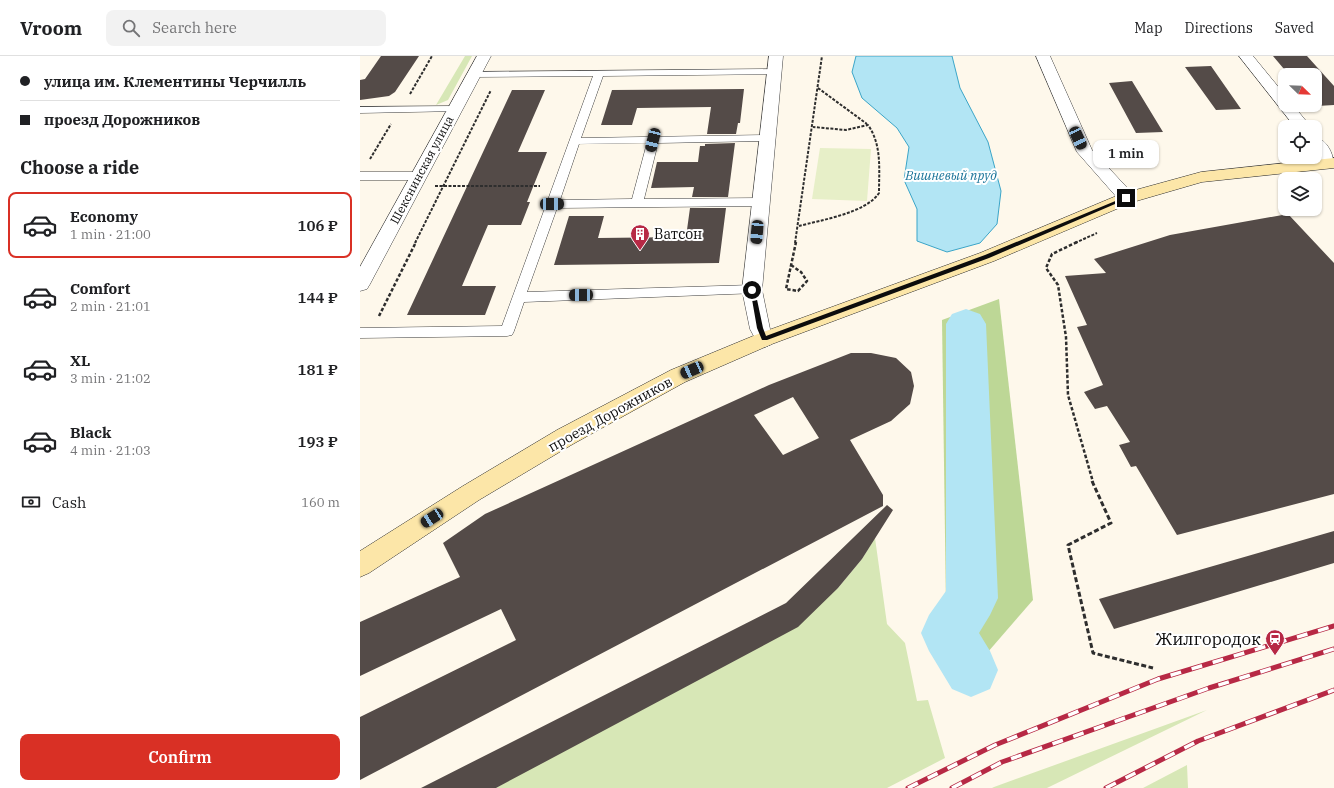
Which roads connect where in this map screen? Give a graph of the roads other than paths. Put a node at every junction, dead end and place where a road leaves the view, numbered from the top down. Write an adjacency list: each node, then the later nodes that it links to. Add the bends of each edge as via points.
1 (484, 56): 6 (street, Шекснинская улица)
2 (1043, 56): 19 (street, via 1085,152)
3 (1246, 56): 7 (street)
4 (776, 64): 5 (lane); 12 (street)
5 (599, 73): 6 (lane); 14 (lane)
6 (474, 74): 8 (street, Шекснинская улица)
7 (1278, 96)
8 (455, 109): 9 (lane); 18 (street, Шекснинская улица)
9 (360, 110)
10 (1291, 112): 11 (street)
11 (1297, 120)
12 (767, 138): 13 (lane); 20 (street)
13 (653, 140): 14 (lane); 21 (lane)
14 (574, 141): 22 (lane)
15 (1322, 150): 16 (street)
16 (1333, 163): 19 (main road, проезд Дорожников, via 1201,177)
17 (360, 176): 18 (lane)
18 (416, 181): 23 (street, Шекснинская улица)
19 (1126, 198): 27 (main road, проезд Дорожников, via 987,257)
20 (760, 202): 21 (lane); 24 (street)
21 (637, 203): 22 (lane)
22 (552, 204): 25 (lane)
23 (360, 284)
24 (752, 290): 25 (lane); 27 (street, via 760,328)
25 (519, 297): 26 (lane, via 507,331)
26 (365, 332)
27 (765, 339): 28 (main road, проезд Дорожников, via 678,376 565,437 471,493)
28 (360, 565)

